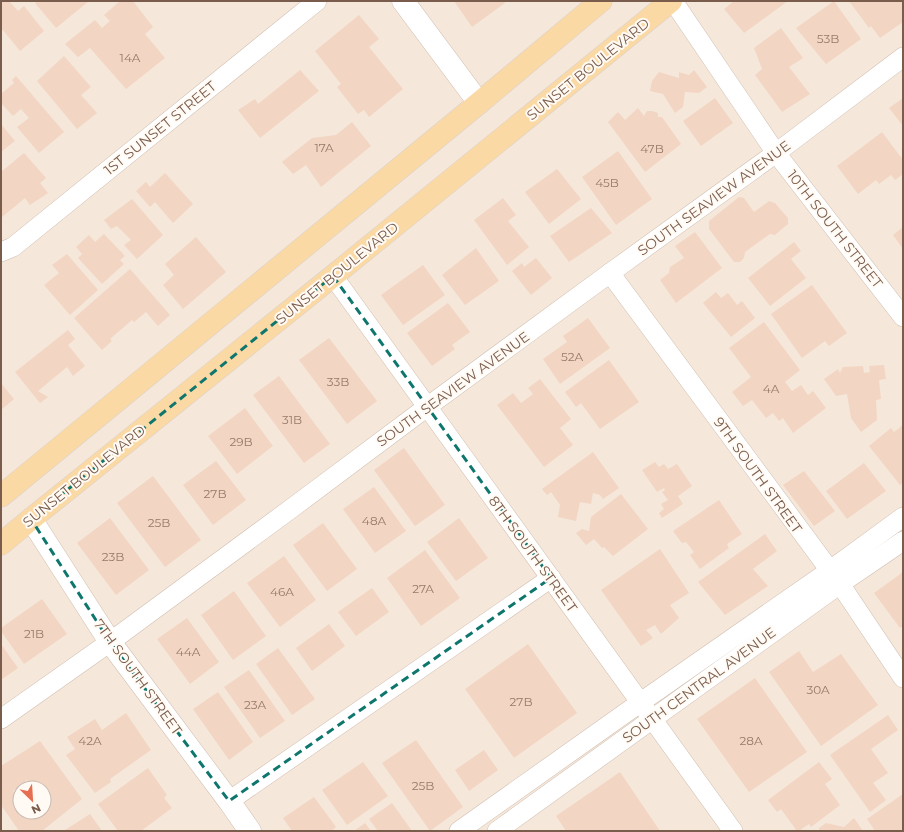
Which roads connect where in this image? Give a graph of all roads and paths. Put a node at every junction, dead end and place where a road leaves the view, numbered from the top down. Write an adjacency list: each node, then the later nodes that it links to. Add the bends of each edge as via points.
1 (317, 1): 8 (street, 1ST SUNSET STREET, via 13,248)
2 (403, 1): 6 (street)
3 (601, 1): 6 (main road)
4 (672, 1): 7 (street, 10TH SOUTH STREET); 10 (main road, SUNSET BOULEVARD)
5 (903, 57): 7 (street, SOUTH SEAVIEW AVENUE)
6 (479, 103): 13 (main road)
7 (776, 153): 9 (street, SOUTH SEAVIEW AVENUE); 11 (street, 10TH SOUTH STREET)
8 (1, 252)
9 (610, 273): 12 (street, SOUTH SEAVIEW AVENUE); 19 (street, 9TH SOUTH STREET)
10 (333, 276): 12 (street, 8TH SOUTH STREET); 15 (main road, SUNSET BOULEVARD)
11 (903, 317)
12 (427, 408): 18 (street, 8TH SOUTH STREET); 20 (street, SOUTH SEAVIEW AVENUE)
13 (1, 496)
14 (903, 517): 19 (street)
15 (31, 519): 17 (main road, SUNSET BOULEVARD); 20 (street, 7TH SOUTH STREET)
16 (903, 541): 19 (street, SOUTH CENTRAL AVENUE)
17 (1, 544)
18 (551, 578): 22 (street, 8TH SOUTH STREET); 25 (street)
19 (834, 578): 21 (street, 9TH SOUTH STREET); 22 (street); 24 (street, SOUTH CENTRAL AVENUE)
20 (110, 642): 23 (street, SOUTH SEAVIEW AVENUE); 25 (street, 7TH SOUTH STREET)
21 (903, 678)
22 (640, 702): 24 (street, 8TH SOUTH STREET); 27 (street)
23 (1, 719)
24 (653, 719): 28 (street, SOUTH CENTRAL AVENUE); 29 (street, 8TH SOUTH STREET)
25 (229, 801): 26 (street, 7TH SOUTH STREET)
26 (250, 831)
27 (459, 831)
28 (497, 831)
29 (734, 831)

